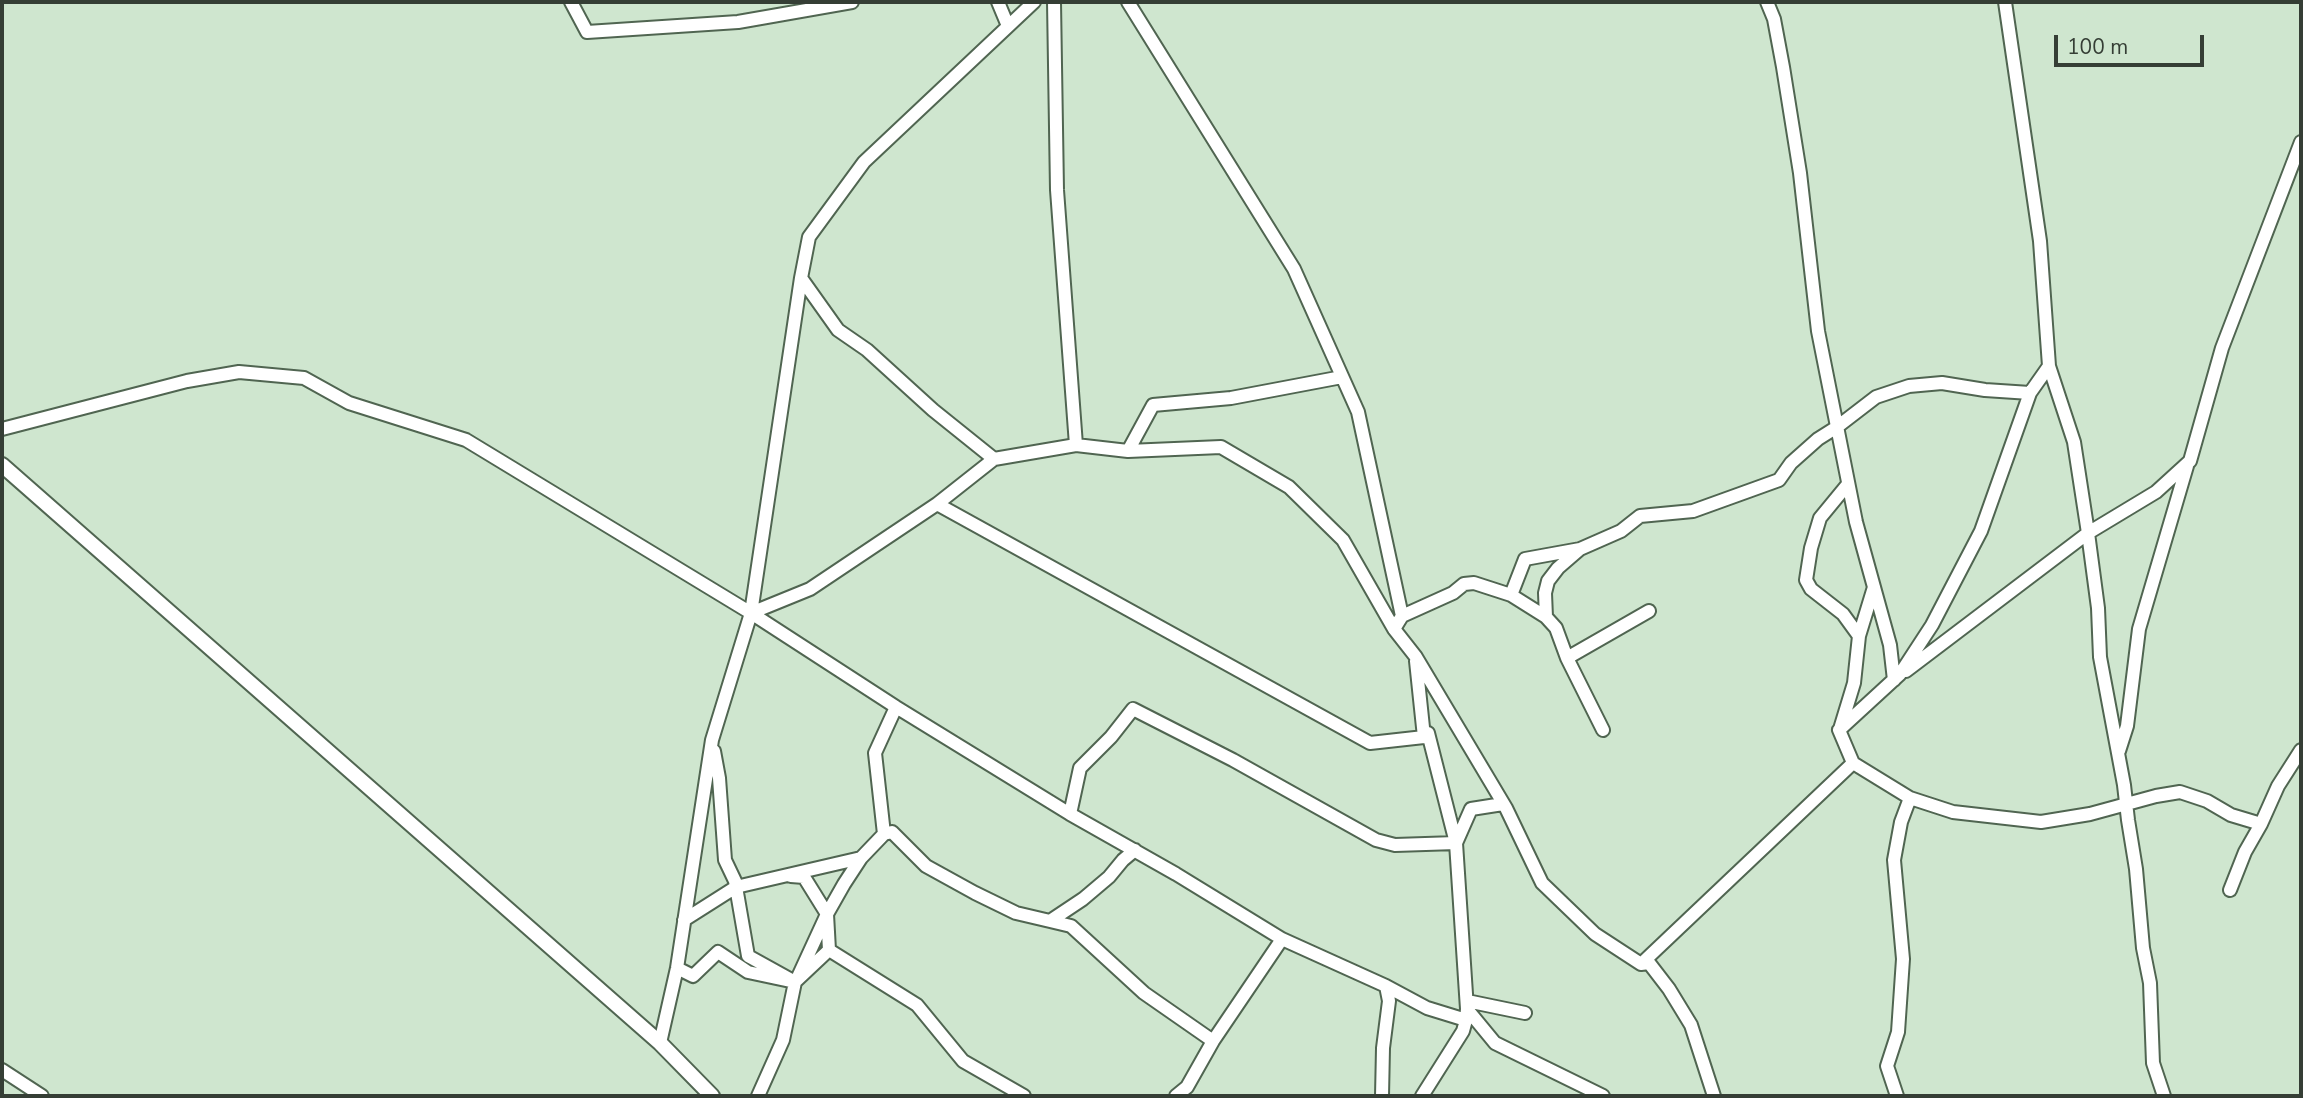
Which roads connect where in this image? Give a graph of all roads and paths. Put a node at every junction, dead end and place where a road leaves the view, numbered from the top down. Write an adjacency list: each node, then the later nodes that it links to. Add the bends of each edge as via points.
1 (571, 2): 2 (street, via 587,32 738,22)
2 (852, 2)
3 (998, 2): 9 (street)
4 (1034, 2): 9 (street)
5 (1054, 2): 17 (street, via 1057,190)
6 (1128, 2): 13 (street, via 1294,269)
7 (1767, 2): 15 (street, via 1783,67 1818,331)
8 (2005, 2): 12 (street, via 2040,241)
9 (1008, 26): 11 (street, via 864,162 810,237)
10 (2301, 142): 20 (street, via 2222,348)
11 (801, 278): 19 (street, via 838,330); 29 (street)
12 (2049, 366): 14 (street); 24 (street, via 2074,442)
13 (1342, 377): 18 (street, via 1231,398 1153,405); 30 (street, via 1358,412)
14 (2031, 393): 15 (street, via 1942,383 1909,386 1876,397); 36 (street, via 1981,531 1932,625)
15 (1837, 427): 22 (street); 25 (street, via 1800,454 1779,480 1693,511 1640,516 1621,531)
16 (2, 429): 29 (street, via 239,372 304,379 349,403 466,440)
17 (1076, 445): 18 (street); 19 (street)
18 (1128, 451): 32 (street, via 1221,447 1289,487 1343,540)
19 (994, 459): 23 (street)
20 (2190, 461): 24 (street, via 2156,492); 43 (street, via 2140,629 2127,726)
21 (2, 465): 69 (street)
22 (1848, 484): 26 (street); 33 (street, via 1820,518 1806,580 1843,614)
23 (937, 504): 29 (street, via 810,589); 40 (street, via 1370,743)
24 (2088, 533): 36 (street); 43 (street, via 2100,657)
25 (1580, 549): 27 (street, via 1525,559); 31 (street, via 1548,581)
26 (1874, 587): 33 (street); 36 (street)
27 (1511, 595): 30 (street, via 1464,584); 31 (street)
28 (1649, 611): 35 (street)
29 (751, 613): 37 (street); 41 (street)
30 (1402, 616): 32 (street)
31 (1546, 617): 35 (street, via 1556,628)
32 (1394, 629): 34 (street)
33 (1859, 636): 39 (street, via 1854,683)
34 (1416, 657): 40 (street); 46 (street)
35 (1567, 658): 38 (street)
36 (1894, 680): 39 (street)
37 (896, 707): 48 (street); 50 (street, via 875,753)
38 (1603, 730)
39 (1839, 730): 44 (street)
40 (1424, 737): 51 (street, via 1428,733)
41 (712, 740): 55 (street, via 725,860); 58 (street)
42 (2301, 750): 49 (street)
43 (2118, 754): 47 (street)
44 (1853, 763): 45 (street); 62 (street)
45 (1910, 797): 47 (street, via 1953,812 2041,821); 80 (street, via 1900,822 1894,860 1903,959 1902,1006 1887,1066)
46 (1503, 804): 51 (street, via 1471,809); 62 (street, via 1542,883 1595,934)
47 (2127, 805): 49 (street, via 2180,792); 81 (street, via 2150,983 2153,1063)
48 (1070, 814): 51 (street, via 1080,768 1133,709 1376,840 1395,845); 52 (street)
49 (2261, 824): 56 (street)
50 (884, 834): 53 (street); 59 (street, via 892,832 926,866 975,893 1016,913)
51 (1456, 843): 66 (street)
52 (1135, 850): 59 (street, via 1083,899); 60 (street)
53 (861, 858): 54 (street); 57 (street)
54 (783, 875): 55 (street); 57 (street, via 804,877)
55 (736, 887): 58 (street); 64 (street, via 748,956)
56 (2230, 890)
57 (827, 914): 61 (street); 64 (street)
58 (684, 920): 63 (street)
59 (1051, 921): 68 (street, via 1071,926 1144,993)
60 (1282, 939): 65 (street); 68 (street)
61 (829, 950): 64 (street); 74 (street, via 917,1005 963,1061)
62 (1641, 964): 79 (street, via 1649,963 1690,1025)
63 (677, 968): 64 (street, via 693,976 718,951 748,972); 69 (street)
64 (795, 982): 73 (street, via 783,1040)
65 (1386, 986): 66 (street, via 1427,1008); 76 (street, via 1389,1001)
66 (1467, 1010): 67 (street); 77 (street, via 1463,1031); 78 (street, via 1495,1043)
67 (1525, 1013)
68 (1213, 1041): 75 (street, via 1187,1087)
69 (660, 1043): 72 (street)
70 (2, 1070): 71 (street)
71 (42, 1096)
72 (712, 1096)
73 (758, 1096)
74 (1024, 1096)
75 (1176, 1096)
76 (1382, 1096)
77 (1422, 1096)
78 (1603, 1096)
79 (1714, 1096)
80 (1897, 1096)
81 (2164, 1096)

